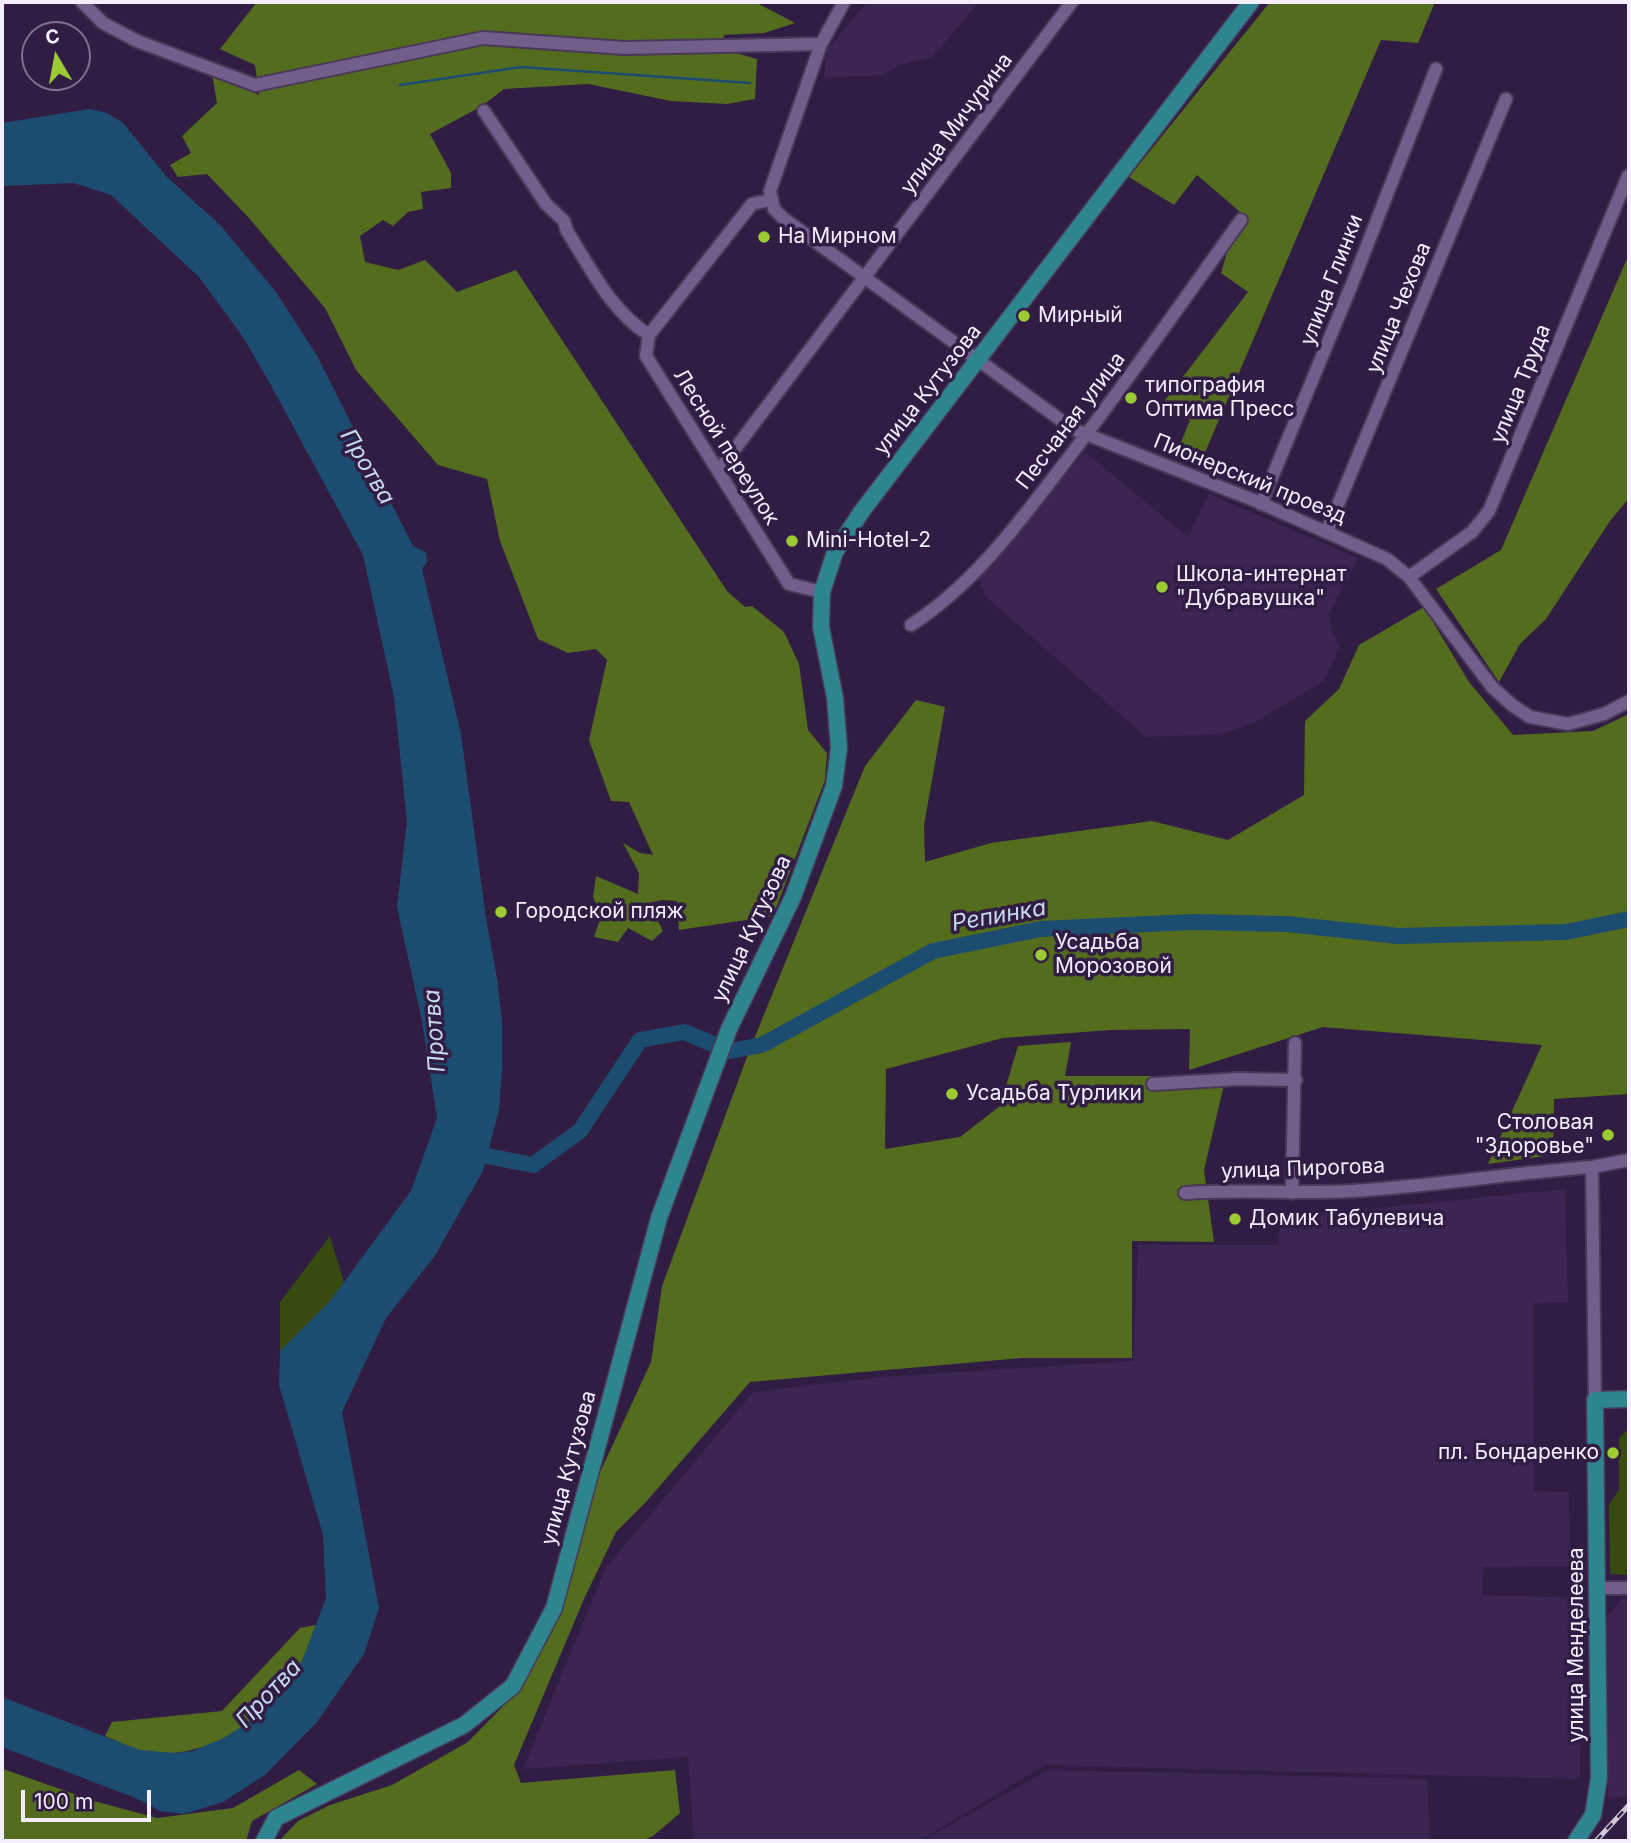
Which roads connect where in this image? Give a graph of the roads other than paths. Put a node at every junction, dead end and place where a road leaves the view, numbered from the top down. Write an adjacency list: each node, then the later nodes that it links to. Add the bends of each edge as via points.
1 (82, 2): 5 (street, via 103,23 137,41 255,85 483,38 624,48)
2 (844, 2): 5 (street)
3 (1072, 2): 12 (street, улица Мичурина)
4 (1251, 2): 14 (main road, улица Кутузова)
5 (821, 44): 10 (street)
6 (1436, 69): 17 (street, улица Глинки)
7 (1506, 99): 18 (street, улица Чехова)
8 (484, 111): 13 (street, via 546,204 564,221 617,309)
9 (1628, 176): 19 (street, улица Труда, via 1489,511 1472,532)
10 (770, 200): 12 (street, Пионерский проезд, via 783,218); 13 (street, via 752,204)
11 (1241, 220): 15 (street, Песчаная улица)
12 (865, 278): 14 (street, Пионерский проезд); 16 (street, улица Мичурина)
13 (649, 335): 16 (street, Лесной переулок, via 646,356)
14 (977, 361): 15 (street, Пионерский проезд, via 1056,419); 20 (main road, улица Кутузова, via 862,511 835,552)
15 (1087, 434): 17 (street, Пионерский проезд); 21 (street, Песчаная улица, via 1000,547 942,605)
16 (719, 470): 20 (street, Лесной переулок, via 789,584)
17 (1261, 504): 18 (street, Пионерский проезд)
18 (1327, 531): 19 (street, Пионерский проезд, via 1387,559)
19 (1409, 577): 22 (street, Пионерский проезд, via 1492,687 1530,717 1568,723 1604,714)
20 (822, 592): 34 (main road, улица Кутузова, via 821,628 839,748 834,786 793,897 715,1063 659,1218 554,1608 513,1686 464,1725 276,1818)
21 (911, 625)
22 (1629, 701)
23 (1295, 1043): 24 (street)
24 (1296, 1080): 25 (street); 29 (street)
25 (1153, 1084)
26 (1629, 1160): 27 (street, улица Пирогова)
27 (1592, 1167): 29 (street, улица Пирогова); 31 (street)
28 (1185, 1193): 29 (street, улица Пирогова, via 1231,1189)
29 (1292, 1193)
30 (1629, 1399): 31 (main road)
31 (1595, 1400): 32 (main road, улица Менделеева)
32 (1598, 1588): 33 (street); 35 (main road, улица Менделеева, via 1599,1778 1593,1815)
33 (1629, 1588)
34 (264, 1841)
35 (1576, 1841)

